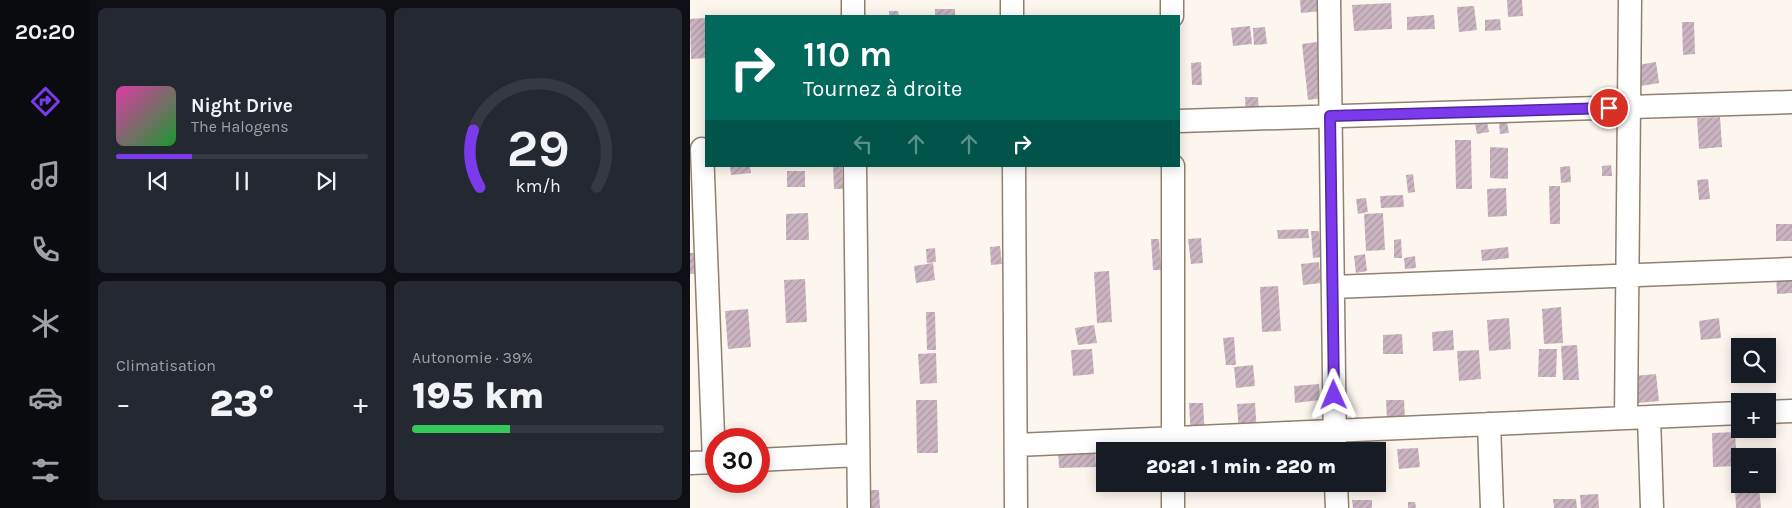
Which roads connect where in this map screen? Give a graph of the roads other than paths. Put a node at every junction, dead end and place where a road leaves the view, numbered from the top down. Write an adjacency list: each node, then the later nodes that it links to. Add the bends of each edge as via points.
1 (853, 0): 6 (street)
2 (1012, 0): 7 (street)
3 (1172, 0): 8 (street)
4 (1329, 0): 11 (street)
5 (1630, 0): 10 (street)
6 (853, 15)
7 (1012, 15)
8 (1172, 15)
9 (1792, 102): 10 (street)
10 (1629, 107): 11 (street); 18 (street)
11 (1330, 116): 12 (street); 19 (street)
12 (1180, 121)
13 (699, 150): 26 (street)
14 (855, 167): 32 (street)
15 (1014, 167): 31 (street)
16 (1173, 167): 28 (street)
17 (1792, 269): 18 (street)
18 (1628, 275): 19 (street); 24 (street)
19 (1332, 287): 27 (street)
20 (1792, 410): 21 (street)
21 (1776, 411)
22 (1731, 413): 23 (street)
23 (1649, 417): 24 (street); 43 (street)
24 (1626, 418): 25 (street)
25 (1489, 424): 27 (street); 42 (street)
26 (713, 428)
27 (1335, 441): 29 (street)
28 (1173, 442)
29 (1281, 442)
30 (1096, 444): 31 (street)
31 (1016, 445): 39 (street)
32 (858, 455): 33 (street); 38 (street)
33 (770, 459)
34 (690, 462): 35 (street)
35 (705, 462)
36 (1173, 492): 40 (street)
37 (1336, 492): 41 (street)
38 (859, 508)
39 (1016, 508)
40 (1173, 508)
41 (1337, 508)
42 (1492, 508)
43 (1652, 508)

